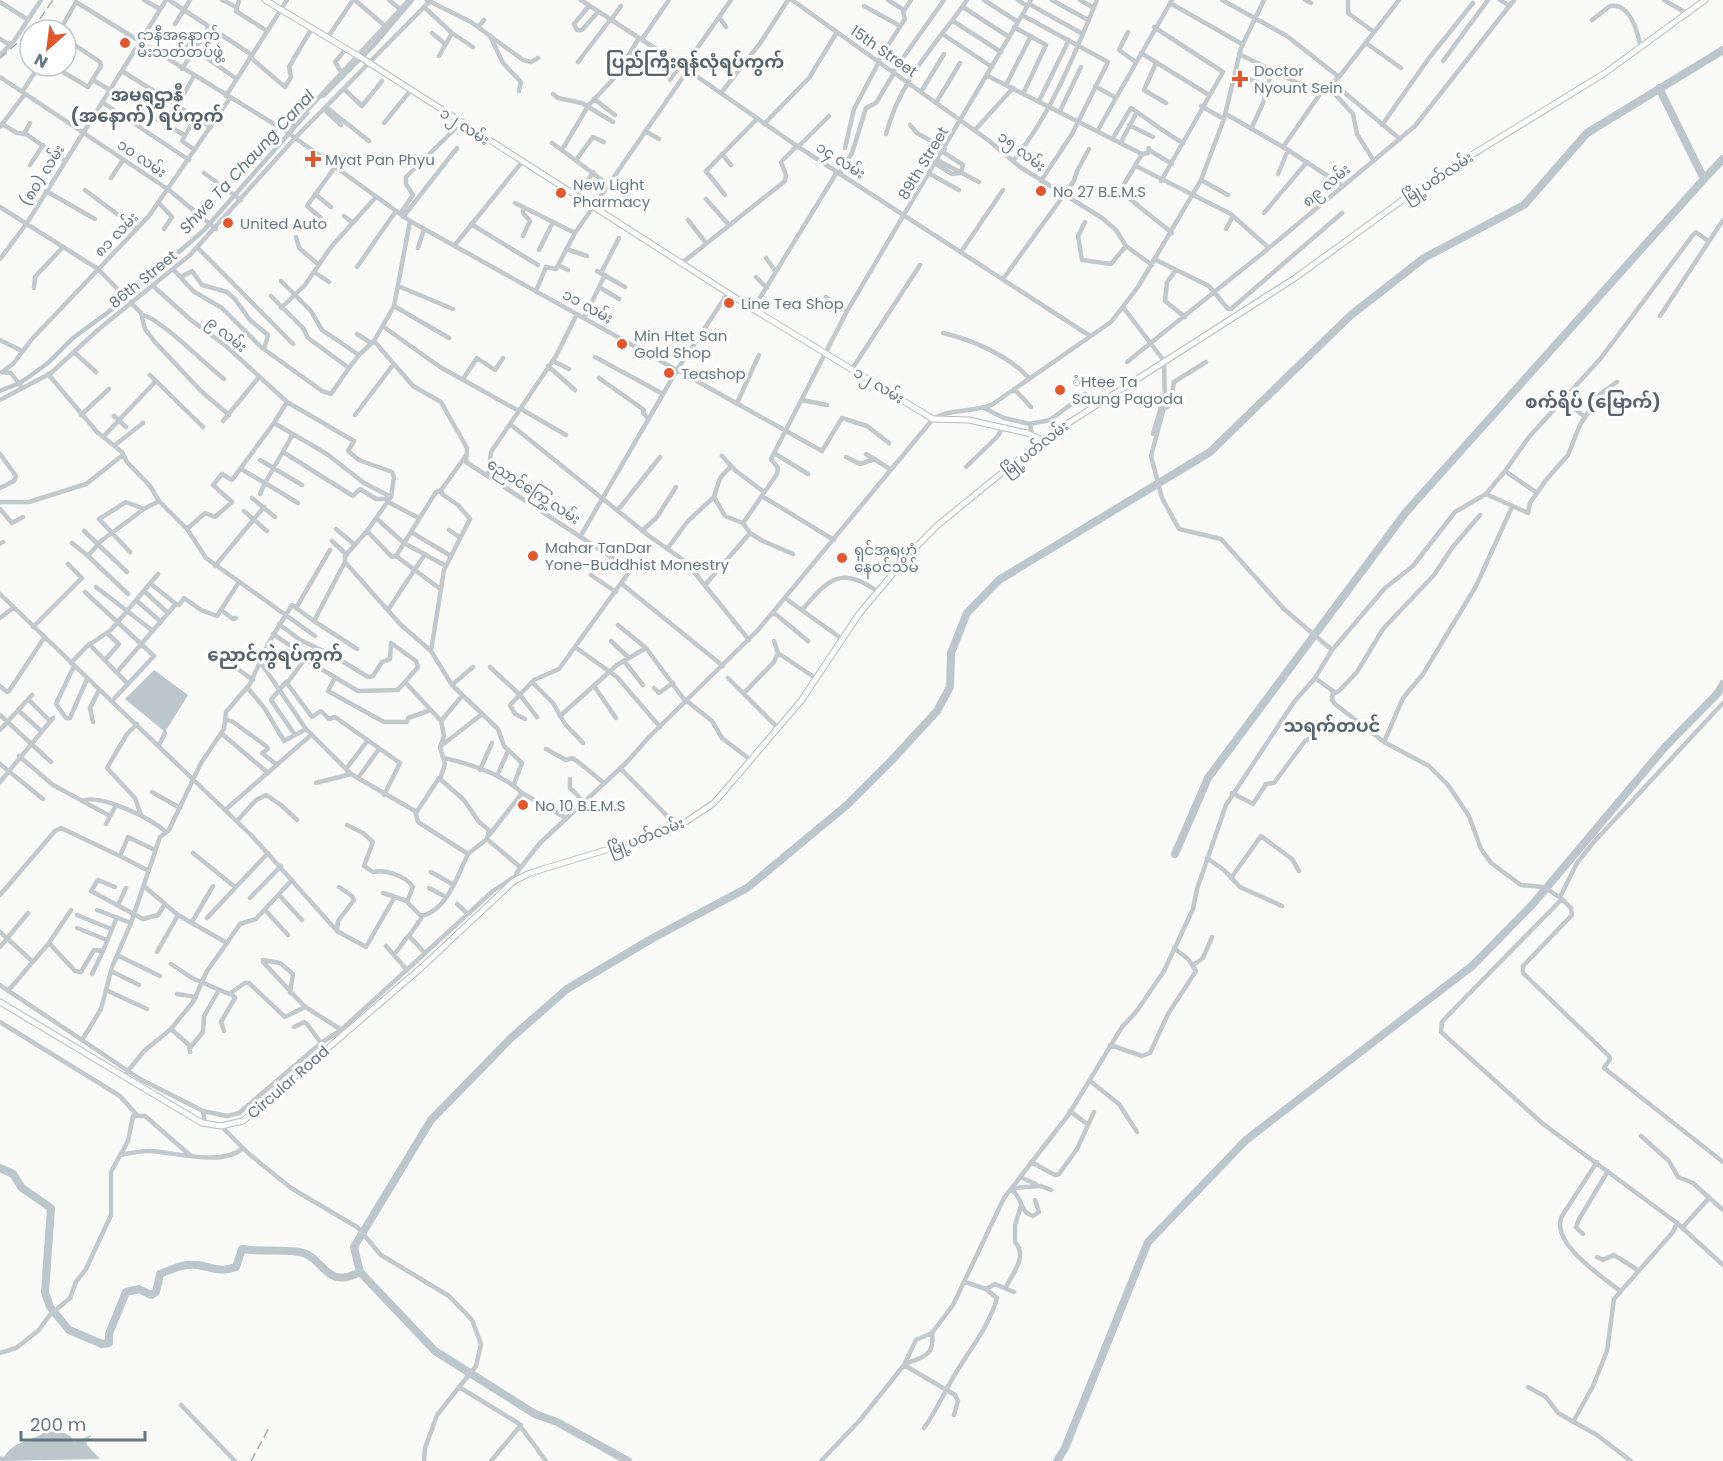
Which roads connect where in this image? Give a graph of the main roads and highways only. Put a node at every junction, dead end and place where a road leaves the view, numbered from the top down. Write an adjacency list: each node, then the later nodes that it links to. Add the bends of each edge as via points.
1 (265, 0): 3 (main road, ၁၂ လမ်း, via 933,419 969,420)
2 (1705, 0): 3 (main road, မြို့ပတ်လမ်း, via 1605,73 1426,183 1264,298)
3 (1042, 440): 4 (main road, မြို့ပတ်လမ်း, via 912,551 817,679 714,803 677,826)
4 (514, 879): 5 (main road, Circular Road, via 243,1121 221,1126 204,1124)
5 (0, 1002)

